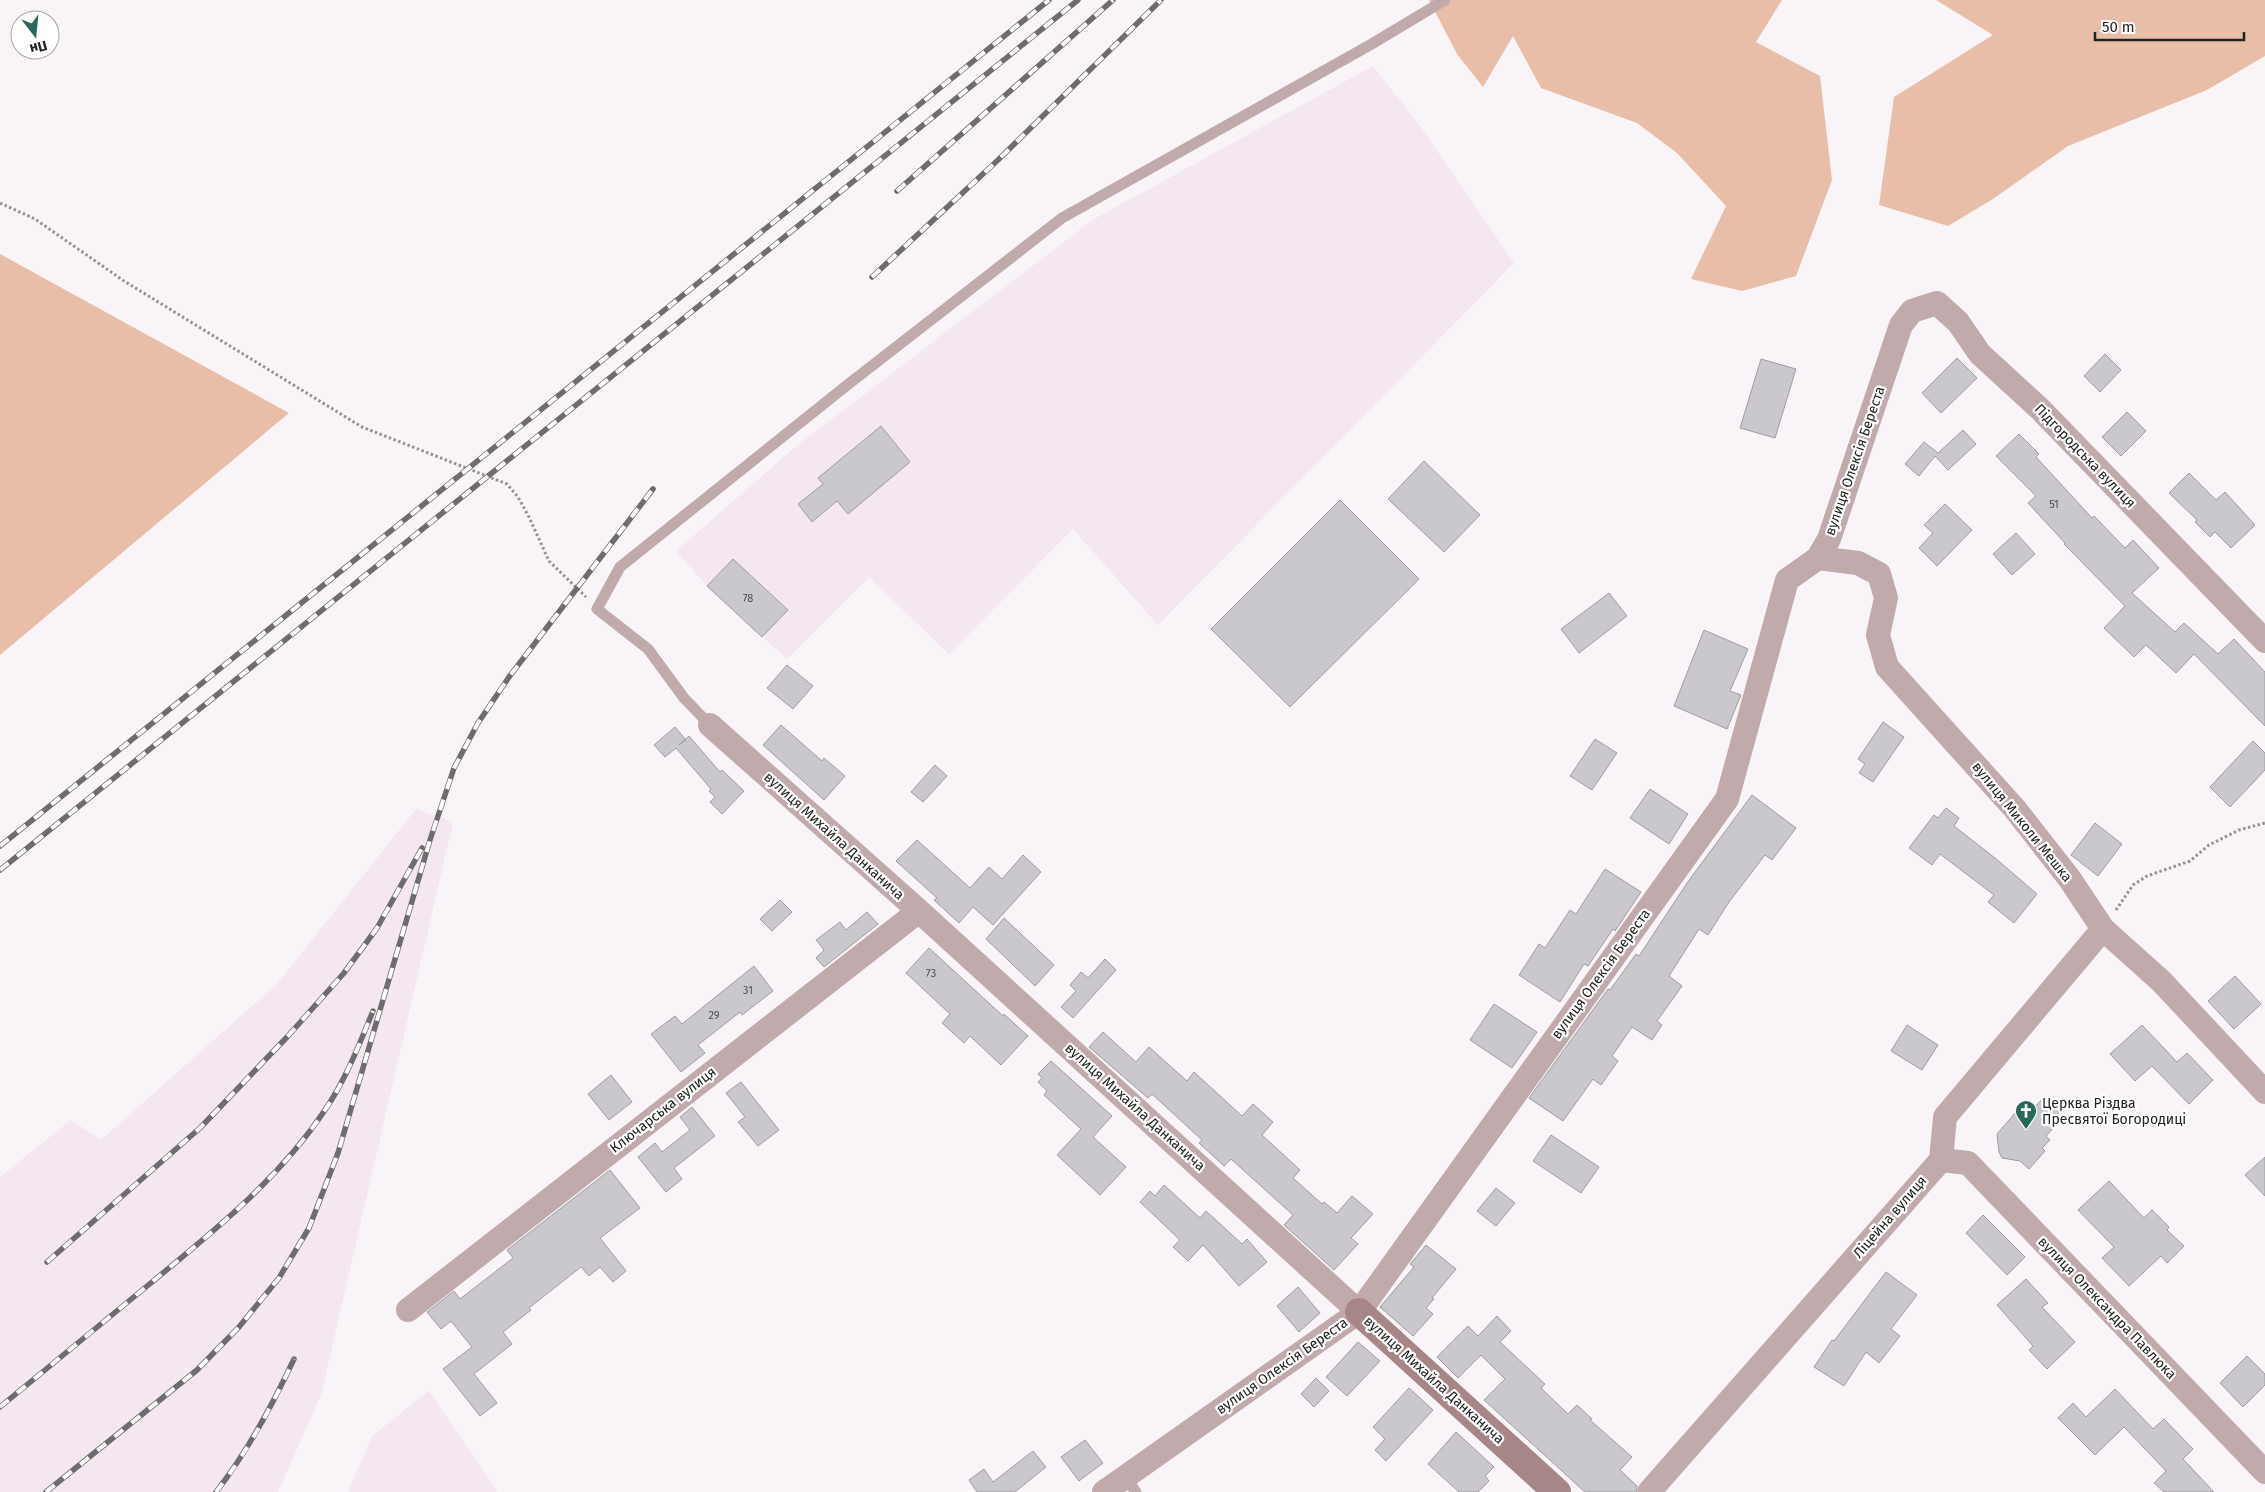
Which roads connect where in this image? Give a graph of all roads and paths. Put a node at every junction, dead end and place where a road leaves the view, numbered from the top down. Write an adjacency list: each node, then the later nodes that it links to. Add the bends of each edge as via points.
1 (1445, 0): 5 (lane, via 1062,218 620,567)
2 (0, 203): 5 (path, via 35,219 124,281 362,427 507,484 529,517 549,561)
3 (1901, 325): 4 (street, вулиця Олексія Береста, via 1829,539); 6 (street, Підгородська вулиця, via 1912,311 1937,303 1952,315 1980,354 2040,409)
4 (1818, 558): 10 (street, вулиця Миколи Мешка, via 1858,563 1878,574 1886,598 1878,635 1887,667 2015,809); 14 (street, вулиця Олексія Береста, via 1787,580 1727,799)
5 (597, 609): 7 (lane, via 648,649 684,698)
6 (2265, 641)
7 (710, 725): 9 (street, вулиця Михайла Данканича)
8 (2265, 823): 10 (path, via 2239,830 2208,845 2190,861 2147,876 2133,885)
9 (918, 911): 13 (street, Ключарська вулиця); 14 (street, вулиця Михайла Данканича)
10 (2103, 928): 11 (street, вулиця Миколи Мешка, via 2161,981); 12 (street, via 1945,1117)
11 (2265, 1092)
12 (1941, 1160): 15 (street, вулиця Олександра Павлюка, via 1968,1163); 19 (street, Ліцейна вулиця)
13 (408, 1310)
14 (1359, 1312): 16 (street, вулиця Олексія Береста); 18 (street, вулиця Михайла Данканича)
15 (2265, 1472)
16 (1130, 1484): 17 (street, вулиця Олексія Береста)
17 (1104, 1492)
18 (1557, 1492)
19 (1649, 1492)

